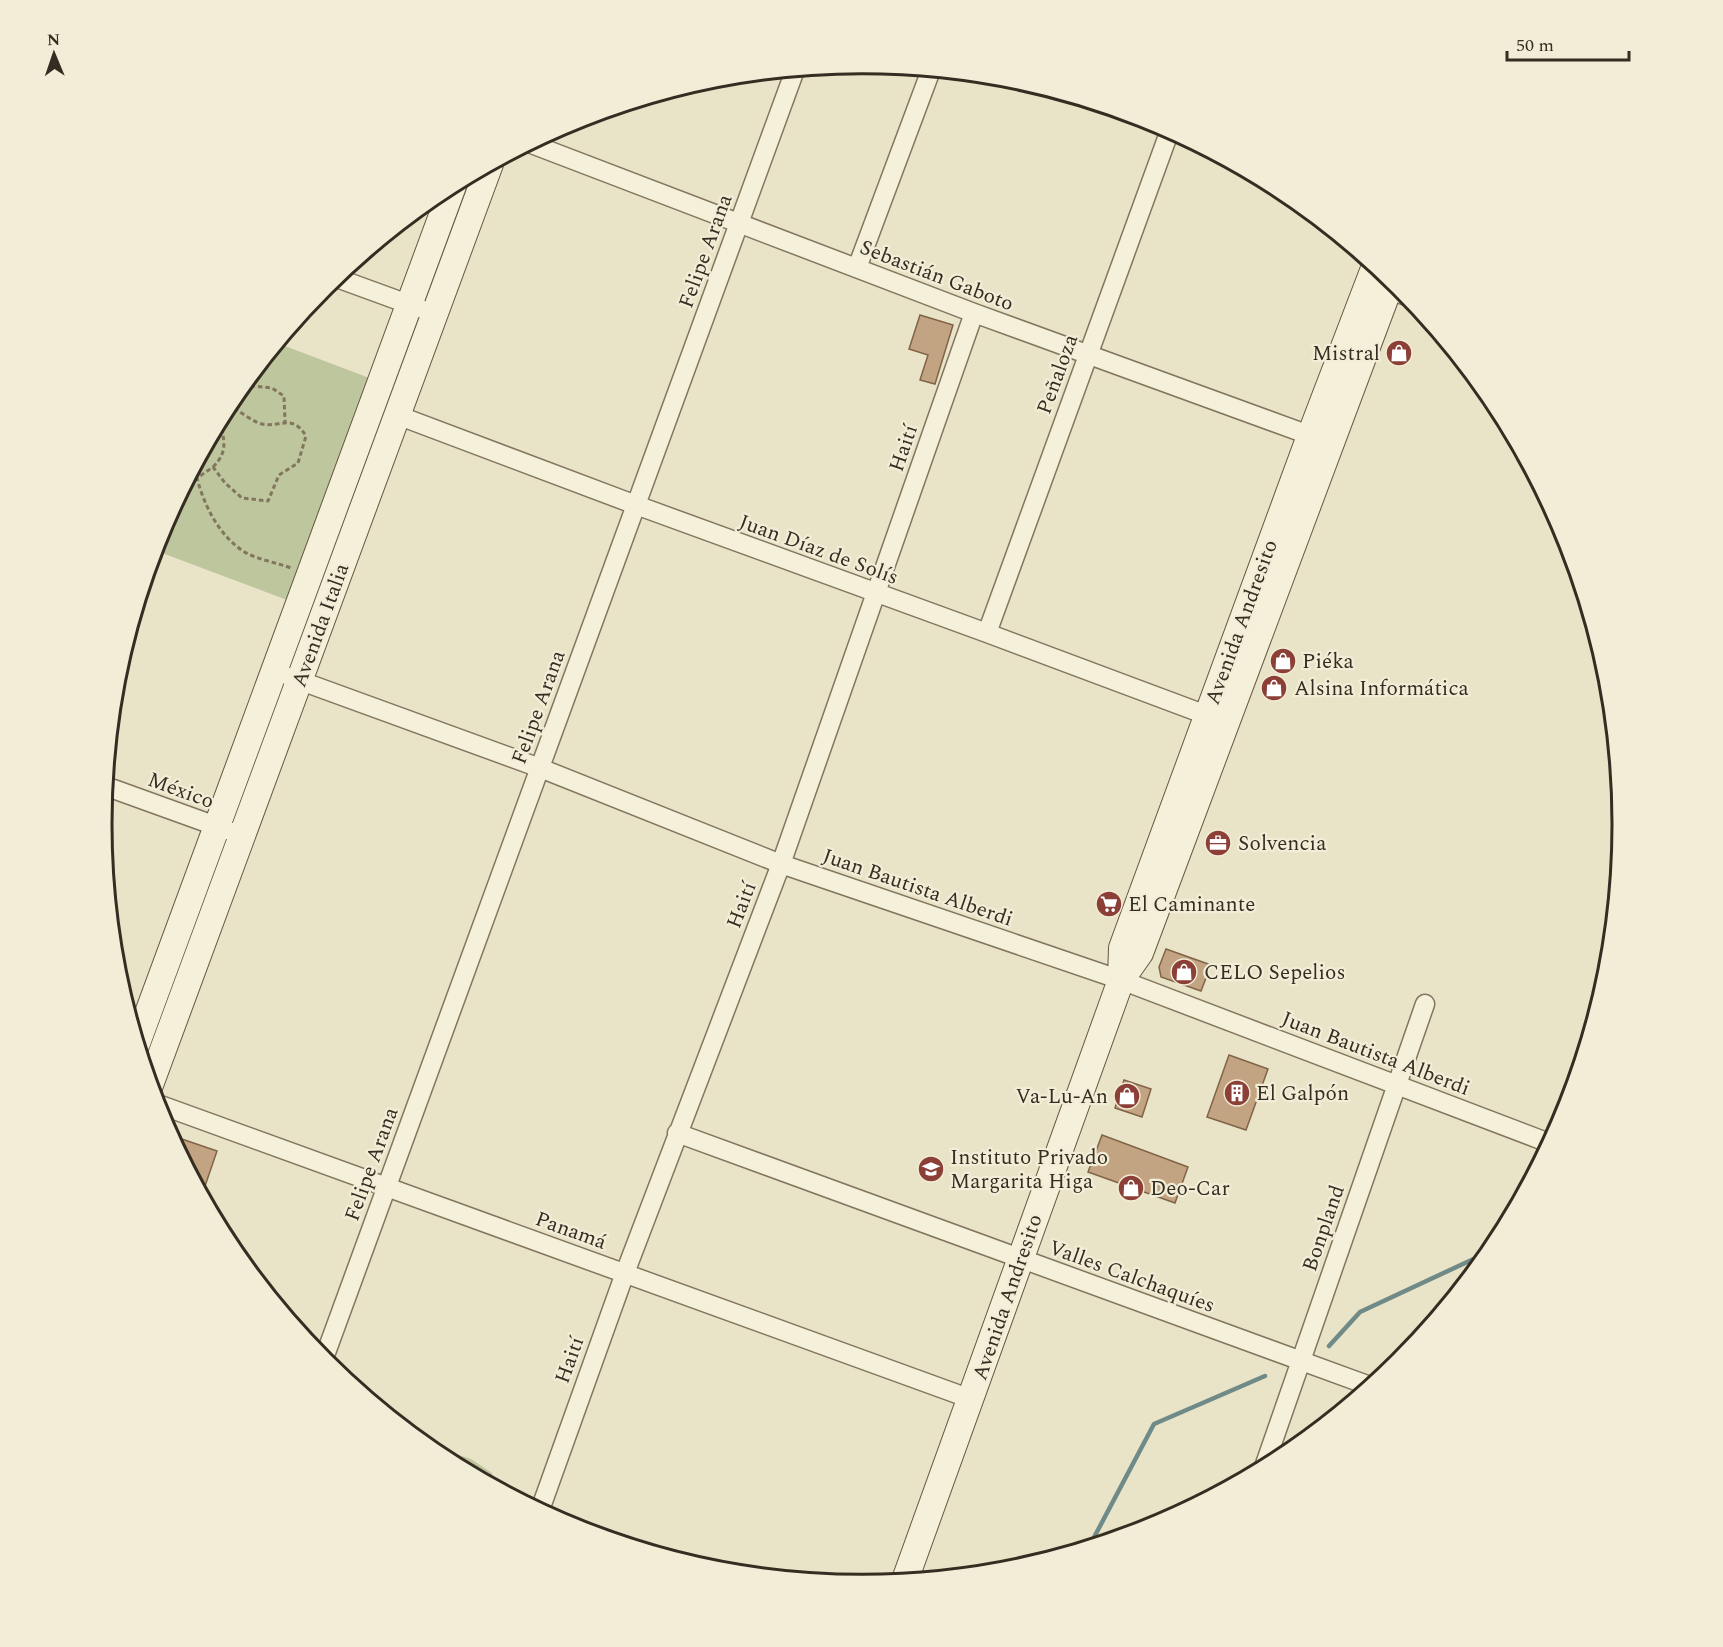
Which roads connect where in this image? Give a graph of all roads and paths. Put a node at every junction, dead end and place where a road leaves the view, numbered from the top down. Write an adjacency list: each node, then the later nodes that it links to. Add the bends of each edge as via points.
1 (792, 77): 7 (street, Felipe Arana)
2 (928, 77): 8 (street)
3 (1167, 139): 14 (street, Peñaloza)
4 (539, 147): 7 (street, Sebastián Gaboto)
5 (486, 174): 13 (main road, Avenida Italia)
6 (449, 198): 11 (main road, Avenida Italia)
7 (739, 224): 8 (street, Sebastián Gaboto); 23 (street, Felipe Arana)
8 (857, 268): 12 (street, Sebastián Gaboto)
9 (344, 281): 11 (street)
10 (1385, 287): 20 (main road, Avenida Andresito)
11 (409, 305): 13 (street); 24 (main road, Avenida Italia)
12 (974, 313): 14 (street, Sebastián Gaboto); 25 (street, Haití)
13 (434, 314): 17 (main road, Avenida Italia)
14 (1088, 355): 20 (street, Sebastián Gaboto); 26 (street, Peñaloza)
15 (253, 386): 18 (path, via 272,388 284,396)
16 (237, 409): 18 (path, via 262,424)
17 (397, 415): 23 (street, Juan Díaz de Solís); 28 (main road, Avenida Italia)
18 (285, 422): 21 (path, via 301,428 306,436 298,463 279,475 268,501 242,498)
19 (222, 432): 21 (path, via 222,457)
20 (1321, 440): 29 (main road, Avenida Andresito)
21 (213, 467): 22 (path)
22 (197, 478): 24 (path, via 202,498 220,530 244,552)
23 (636, 505): 25 (street, Juan Díaz de Solís); 30 (street, Felipe Arana)
24 (310, 574): 27 (main road, Avenida Italia)
25 (877, 594): 26 (street, Juan Díaz de Solís); 34 (street, Haití)
26 (987, 633): 29 (street, Juan Díaz de Solís)
27 (275, 670): 28 (street, Juan Bautista Alberdi); 32 (main road, Avenida Italia)
28 (299, 680): 30 (street, Juan Bautista Alberdi); 33 (main road, Avenida Italia)
29 (1216, 719): 35 (main road, Avenida Andresito, via 1122,948)
30 (540, 768): 34 (street, Juan Bautista Alberdi); 43 (street, Felipe Arana)
31 (113, 789): 32 (street, México)
32 (217, 827): 33 (street, México); 37 (main road, Avenida Italia)
33 (242, 836): 38 (main road, Avenida Italia)
34 (781, 864): 35 (street, Juan Bautista Alberdi); 41 (street, Haití)
35 (1121, 980): 39 (street, Juan Bautista Alberdi); 44 (main road, Avenida Andresito)
36 (1425, 1004): 39 (street, Bonpland)
37 (141, 1032)
38 (154, 1073)
39 (1396, 1085): 42 (street, Juan Bautista Alberdi); 47 (street, Bonpland)
40 (168, 1108): 43 (street, Panamá)
41 (677, 1133): 44 (street, Valles Calchaquíes); 45 (street, Haití)
42 (1541, 1140)
43 (387, 1187): 45 (street, Panamá); 46 (street, Felipe Arana)
44 (1020, 1259): 47 (street, Valles Calchaquíes); 49 (main road, Avenida Andresito)
45 (624, 1273): 49 (street, Panamá); 51 (street, Haití)
46 (327, 1350)
47 (1301, 1361): 48 (street, Valles Calchaquíes); 50 (street, Bonpland)
48 (1361, 1383)
49 (971, 1399): 52 (main road, Avenida Andresito)
50 (1269, 1453)
51 (543, 1502)
52 (908, 1572)

